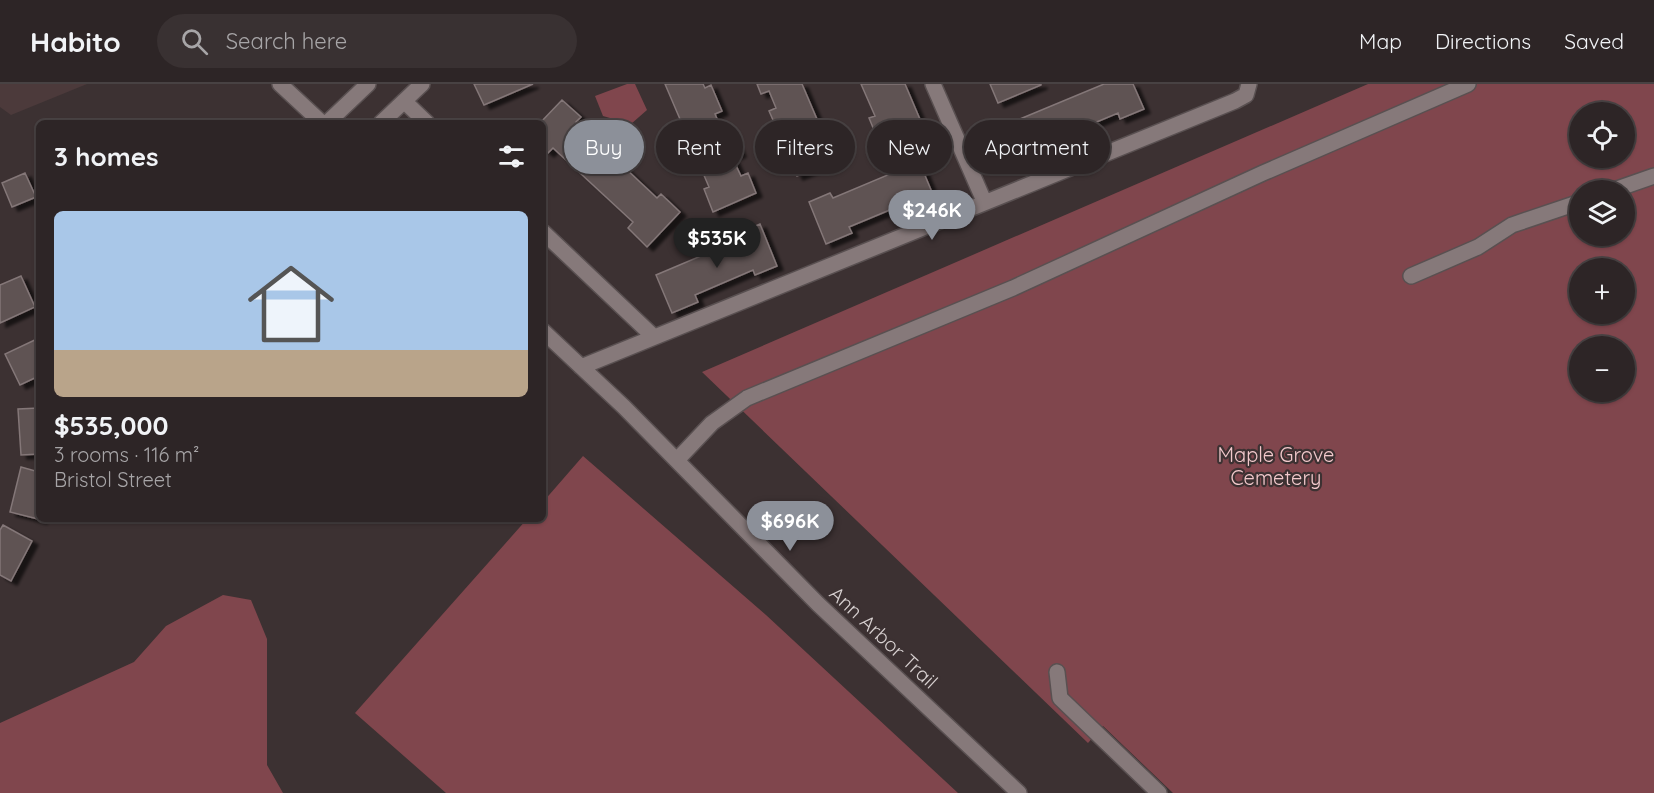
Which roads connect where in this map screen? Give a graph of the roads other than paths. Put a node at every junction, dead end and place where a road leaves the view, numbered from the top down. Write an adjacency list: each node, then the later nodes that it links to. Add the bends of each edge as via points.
1 (280, 84): 8 (street)
2 (368, 84): 9 (street)
3 (422, 84): 7 (street)
4 (933, 84): 14 (street)
5 (1249, 84): 14 (street, via 1246,95 1235,101)
6 (1468, 84): 21 (street, via 1013,288 747,398 712,423)
7 (404, 101): 10 (street); 11 (street)
8 (319, 120)
9 (330, 120)
10 (384, 120)
11 (424, 120)
12 (1654, 176): 13 (street)
13 (1635, 183)
14 (984, 201): 19 (street)
15 (1569, 206): 17 (street, via 1512,225 1478,247)
16 (546, 235): 19 (street)
17 (1411, 276)
18 (546, 334): 20 (street, Ann Arbor Trail)
19 (654, 337): 20 (street)
20 (581, 367): 21 (street, Ann Arbor Trail)
21 (677, 460): 23 (street, Ann Arbor Trail, via 818,604)
22 (1057, 672): 24 (street, via 1060,698)
23 (1019, 793)
24 (1159, 793)

